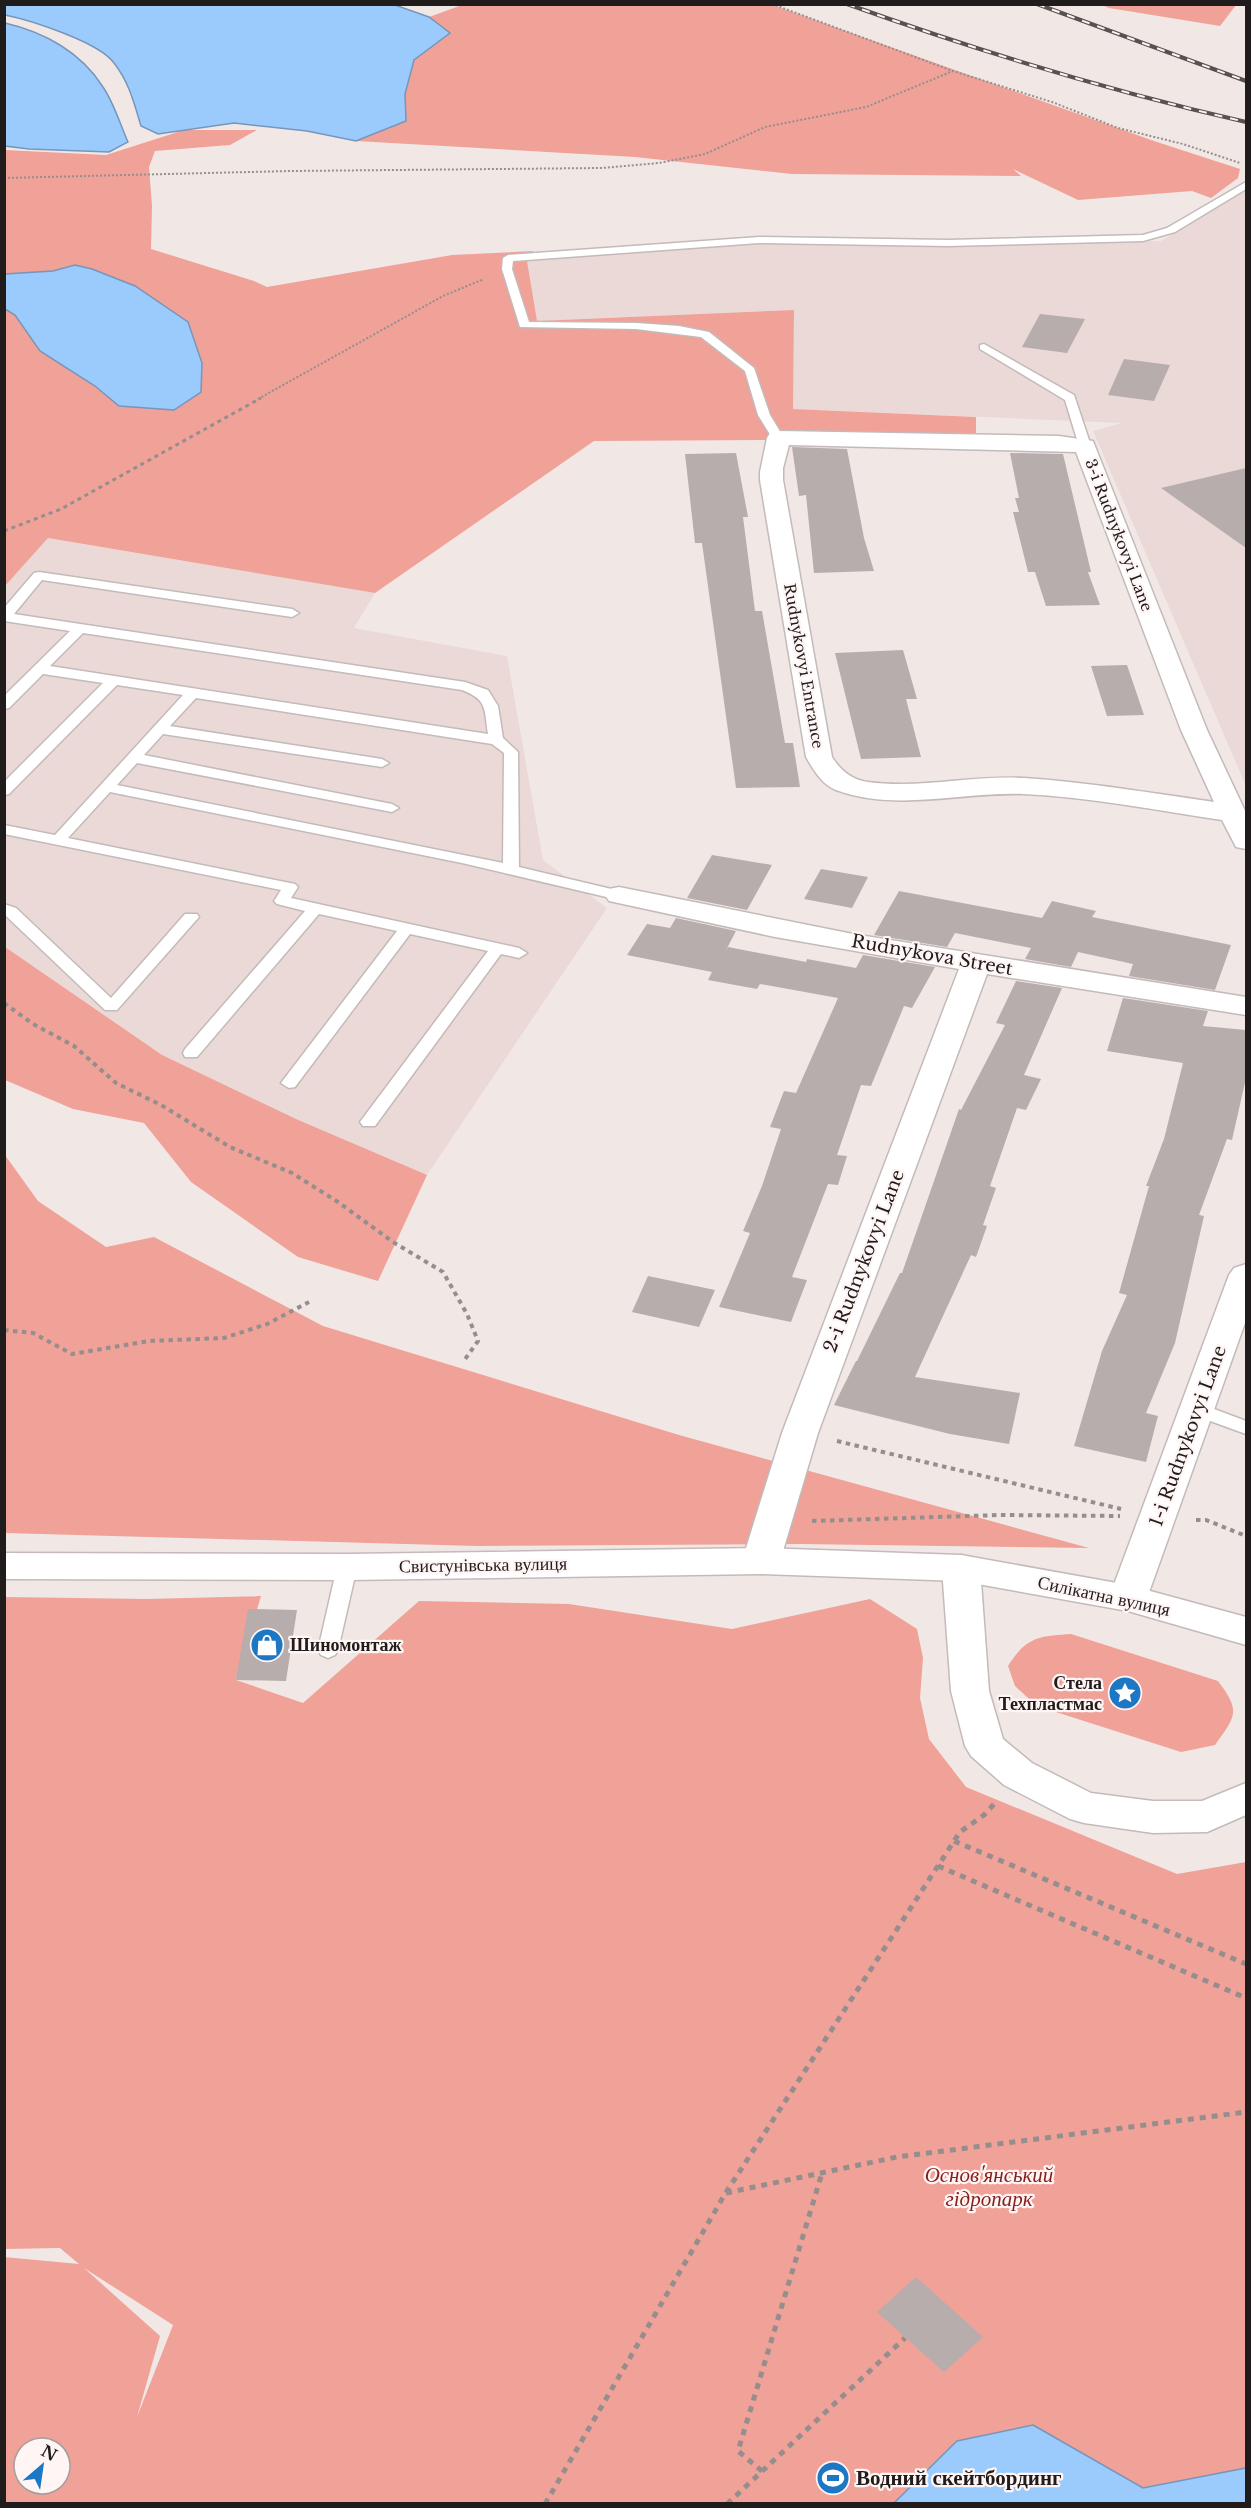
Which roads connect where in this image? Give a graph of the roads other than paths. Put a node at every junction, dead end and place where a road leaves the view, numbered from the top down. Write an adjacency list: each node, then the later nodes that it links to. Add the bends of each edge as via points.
1 (1246, 185): 3 (lane, via 1171,230 1143,238 948,243 759,240 508,258 507,269 524,325 679,328 705,334 750,370 764,415)
2 (984, 347): 4 (lane, via 1070,398)
3 (778, 438): 4 (street, 3-i Rudnykovyi Lane); 19 (street, Rudnykovyi Entrance, via 771,472 819,757 843,784 894,792 1022,786)
4 (1085, 446): 19 (street, 3-i Rudnykovyi Lane, via 1194,730)
5 (292, 613): 6 (lane, via 39,576)
6 (5, 617): 7 (lane)
7 (80, 628): 8 (lane); 13 (lane, via 465,686 483,693 491,706)
8 (40, 669): 9 (lane); 11 (lane)
9 (112, 682): 10 (lane); 17 (lane)
10 (193, 693): 12 (lane); 13 (lane)
11 (4, 705)
12 (161, 729): 14 (lane); 15 (lane)
13 (496, 740): 23 (lane, via 511,752)
14 (134, 758): 16 (lane); 18 (lane)
15 (382, 763)
16 (107, 787): 21 (lane); 23 (lane)
17 (4, 791)
18 (392, 808)
19 (1232, 813): 22 (street, 3-i Rudnykovyi Lane)
20 (4, 829): 21 (lane)
21 (58, 840): 25 (lane, via 290,887 282,901)
22 (1246, 841)
23 (511, 870): 24 (lane)
24 (619, 895): 31 (street, Rudnykova Street, via 721,918)
25 (316, 908): 28 (lane); 33 (lane)
26 (4, 909): 27 (lane, via 111,1007)
27 (190, 917)
28 (406, 929): 29 (lane); 34 (lane)
29 (497, 949): 30 (lane); 35 (lane)
30 (519, 953)
31 (976, 963): 32 (street, Rudnykova Street); 39 (street, 2-i Rudnykovyi Lane, via 800,1433)
32 (1246, 1006)
33 (191, 1053)
34 (289, 1083)
35 (369, 1122)
36 (1246, 1275): 37 (street, 1-i Rudnykovyi Lane)
37 (1198, 1409): 38 (lane); 43 (street, 1-i Rudnykovyi Lane)
38 (1246, 1428)
39 (761, 1561): 41 (street, Свистунівська вулиця); 42 (street, Свистунівська вулиця)
40 (4, 1566): 41 (street, Свистунівська вулиця)
41 (347, 1567): 45 (lane)
42 (961, 1568): 43 (street, Силікатна вулиця); 46 (street, via 970,1690 985,1746 1018,1774 1084,1808 1153,1817 1207,1816)
43 (1128, 1598): 44 (street, Силікатна вулиця)
44 (1246, 1631)
45 (328, 1650)
46 (1246, 1797)

